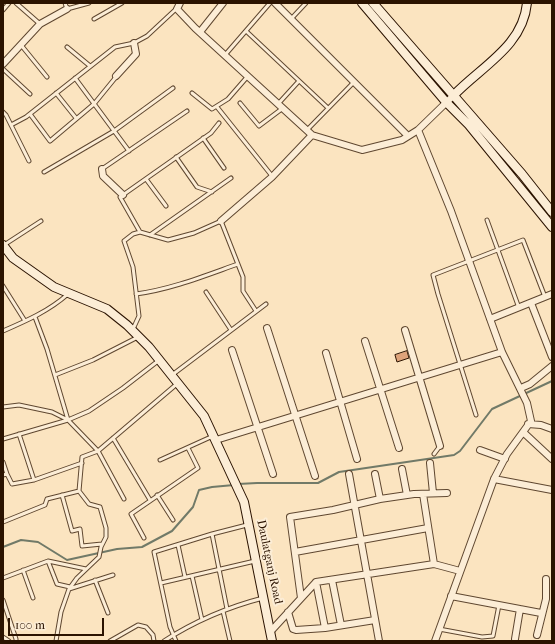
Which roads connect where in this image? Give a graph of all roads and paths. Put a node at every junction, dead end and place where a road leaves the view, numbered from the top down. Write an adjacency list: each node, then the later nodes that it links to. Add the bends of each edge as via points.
1 (9, 3): 14 (lane)
2 (16, 3): 17 (lane)
3 (89, 3): 12 (lane)
4 (122, 3): 15 (lane)
5 (223, 3): 19 (street)
6 (270, 3): 18 (lane)
7 (275, 3): 16 (street)
8 (306, 3): 16 (lane)
9 (362, 3): 38 (street)
10 (373, 3): 37 (street)
11 (527, 3): 37 (street, via 523,24 510,45)
12 (66, 6): 17 (street)
13 (178, 6): 19 (street); 20 (lane, via 147,36)
14 (3, 10)
15 (94, 19)
16 (291, 19): 32 (street)
17 (40, 24): 21 (street)
18 (246, 31): 23 (lane); 31 (lane)
19 (200, 32): 23 (street)
20 (134, 43): 25 (lane, via 115,47); 27 (street, via 136,54)
21 (21, 45): 24 (street); 29 (lane)
22 (67, 46): 25 (lane)
23 (225, 54): 28 (street)
24 (3, 64)
25 (90, 66): 30 (lane)
26 (3, 69): 36 (lane)
27 (116, 76): 40 (lane)
28 (248, 76): 41 (street); 42 (lane)
29 (48, 77)
30 (75, 78): 34 (lane); 40 (lane)
31 (299, 81): 41 (lane); 43 (lane)
32 (354, 82): 43 (lane); 54 (street)
33 (173, 88): 52 (lane)
34 (56, 93): 46 (lane); 47 (lane)
35 (192, 93): 42 (lane, via 212,109)
36 (30, 94)
37 (454, 95): 38 (street); 68 (street)
38 (446, 102): 51 (street); 72 (street, via 469,125)
39 (240, 103): 41 (lane, via 259,126)
40 (94, 104): 47 (lane); 52 (lane)
41 (281, 106): 50 (street)
42 (218, 107): 62 (lane)
43 (328, 108): 50 (lane)
44 (187, 111): 56 (lane)
45 (3, 112): 49 (lane)
46 (30, 114): 47 (lane, via 50,141); 49 (lane)
47 (76, 118)
48 (219, 123): 55 (lane)
49 (11, 125): 58 (lane)
50 (307, 130): 53 (street)
51 (418, 130): 54 (street); 77 (street)
52 (114, 131): 56 (lane); 61 (lane)
53 (312, 135): 54 (street, via 362,150 402,140); 62 (street)
54 (408, 136)
55 (203, 138): 57 (lane); 59 (lane)
56 (129, 152): 60 (lane)
57 (176, 157): 64 (lane); 65 (lane, via 198,187)
58 (29, 161)
59 (224, 168)
60 (102, 169): 66 (street, via 102,176)
61 (44, 172)
62 (272, 177): 69 (street)
63 (231, 178): 65 (lane)
64 (146, 179): 66 (lane); 67 (lane)
65 (212, 192): 74 (lane)
66 (123, 195): 73 (lane, via 120,197)
67 (166, 206)
68 (552, 212)
69 (221, 220): 74 (lane, via 194,233 168,240); 78 (lane)
70 (487, 220): 76 (lane)
71 (42, 221): 75 (lane)
72 (552, 227)
73 (140, 232): 74 (lane); 82 (lane, via 124,241 133,267)
74 (150, 235)
75 (3, 245): 81 (street, Daulatganj Road, via 12,258 54,287)
76 (498, 250): 77 (lane); 84 (lane, via 523,240); 87 (lane)
77 (470, 262): 90 (street); 103 (lane, via 433,275)
78 (238, 264): 82 (lane, via 192,281 158,291); 88 (lane, via 243,277 243,291)
79 (3, 286): 91 (lane)
80 (206, 292): 93 (lane)
81 (69, 293): 89 (lane); 96 (street, Daulatganj Road, via 107,309)
82 (136, 294): 96 (lane, via 139,316)
83 (552, 294): 84 (street)
84 (545, 297): 85 (street)
85 (531, 303): 87 (street); 101 (street)
86 (266, 304): 88 (lane)
87 (519, 308): 90 (street)
88 (256, 311): 93 (lane)
89 (35, 317): 91 (lane); 105 (lane)
90 (490, 319): 99 (street)
91 (26, 321): 95 (lane)
92 (267, 328): 113 (street)
93 (231, 330): 106 (lane)
94 (405, 330): 107 (street)
95 (3, 331)
96 (136, 333): 102 (street, Daulatganj Road); 105 (lane, via 93,360)
97 (366, 341): 109 (street)
98 (232, 350): 117 (street)
99 (502, 352): 103 (street); 110 (street)
100 (326, 353): 111 (street)
101 (552, 357)
102 (159, 360): 106 (street, Daulatganj Road); 115 (lane, via 89,412)
103 (460, 364): 107 (street); 114 (lane)
104 (552, 366): 110 (street)
105 (54, 375): 115 (lane)
106 (172, 375): 108 (street, Daulatganj Road)
107 (420, 377): 109 (street); 124 (street)
108 (178, 383): 121 (lane); 122 (street, Daulatganj Road, via 204,416)
109 (381, 389): 111 (street); 126 (street)
110 (521, 389): 116 (street, via 531,421)
111 (340, 401): 113 (street); 131 (street)
112 (3, 407): 115 (lane, via 18,405 52,412)
113 (296, 415): 117 (street); 142 (street)
114 (476, 415)
115 (68, 420): 120 (lane); 128 (lane)
116 (528, 424): 118 (street); 119 (street)
117 (256, 426): 122 (street); 138 (street)
118 (552, 429)
119 (523, 432): 130 (street); 132 (street)
120 (19, 434): 123 (lane); 144 (lane)
121 (113, 438): 128 (lane); 155 (lane)
122 (215, 438): 125 (lane); 159 (street, Daulatganj Road, via 244,502)
123 (3, 439)
124 (440, 446): 129 (lane)
125 (188, 448): 133 (lane); 151 (lane, via 198,468)
126 (399, 448)
127 (480, 450): 132 (street)
128 (98, 451): 135 (lane, via 82,457); 153 (lane)
129 (434, 454)
130 (552, 458)
131 (357, 459)
132 (505, 459): 143 (street)
133 (160, 460)
134 (3, 462): 141 (lane)
135 (82, 463): 144 (lane); 146 (lane)
136 (430, 463): 148 (street)
137 (402, 469): 152 (street)
138 (273, 474)
139 (348, 474): 156 (street)
140 (375, 474): 154 (street)
141 (5, 475): 144 (lane, via 12,484)
142 (315, 476)
143 (494, 479): 145 (street); 173 (street)
144 (34, 480)
145 (552, 490)
146 (79, 491): 150 (lane); 165 (lane, via 89,504 100,507 106,528)
147 (447, 492): 148 (street)
148 (433, 493): 149 (street)
149 (422, 494): 152 (street); 160 (street)
150 (62, 495): 158 (lane, via 47,499 46,505); 165 (lane, via 72,531 80,530 82,546)
151 (157, 495): 155 (lane); 157 (lane)
152 (407, 495): 154 (street)
153 (124, 499)
154 (380, 499): 156 (street)
155 (150, 500): 162 (lane, via 130,514)
156 (354, 505): 163 (street); 166 (street, via 290,517)
157 (173, 520)
158 (3, 522)
159 (249, 525): 161 (lane); 168 (street, Daulatganj Road)
160 (428, 528): 163 (street); 169 (street)
161 (212, 534): 164 (lane); 172 (lane)
162 (144, 538)
163 (360, 540): 166 (street); 174 (street)
164 (178, 545): 177 (lane); 183 (lane, via 154,552)
165 (102, 546): 170 (lane, via 99,557)
166 (295, 552): 188 (street)
167 (48, 561): 170 (lane); 171 (lane); 184 (lane, via 57,584)
168 (257, 561): 172 (lane); 187 (street, Daulatganj Road)
169 (434, 564): 173 (street); 174 (street)
170 (86, 569): 184 (lane)
171 (23, 570): 178 (lane); 186 (lane)
172 (219, 570): 176 (lane); 191 (lane)
173 (460, 571): 185 (street)
174 (366, 574): 181 (street); 198 (street)
175 (113, 575): 180 (lane)
176 (192, 576): 177 (lane); 197 (lane)
177 (185, 577): 183 (lane)
178 (3, 578)
179 (546, 579): 196 (street, via 546,599)
180 (96, 580): 184 (lane); 195 (lane)
181 (332, 580): 182 (street); 199 (street)
182 (316, 582): 188 (street); 200 (street)
183 (161, 583): 204 (lane)
184 (70, 588): 209 (lane, via 61,612)
185 (451, 596): 190 (street); 201 (street)
186 (33, 598)
187 (264, 598): 191 (lane); 202 (street, Daulatganj Road)
188 (301, 598): 194 (street)
189 (3, 600): 208 (lane)
190 (499, 605): 192 (street); 201 (lane, via 492,636 482,637)
191 (227, 609): 193 (lane)
192 (520, 609): 196 (street); 206 (street)
193 (222, 611): 197 (lane); 214 (lane)
194 (288, 612): 200 (street, via 293,629); 202 (street)
195 (108, 613)
196 (541, 613): 203 (street)
197 (202, 620): 204 (lane)
198 (375, 620): 199 (street); 216 (street)
199 (341, 625): 200 (street)
200 (325, 628)
201 (439, 629): 217 (street)
202 (270, 631): 215 (street, Daulatganj Road)
203 (537, 635)
204 (173, 636): 212 (lane); 213 (lane)
205 (3, 637): 207 (lane)
206 (515, 639)
207 (8, 641)
208 (16, 641)
209 (56, 641)
210 (110, 641): 211 (lane, via 138,625 146,627 153,635)
211 (154, 641)
212 (164, 641)
213 (176, 641)
214 (230, 641)
215 (272, 641)
216 (379, 641)
217 (435, 641)

